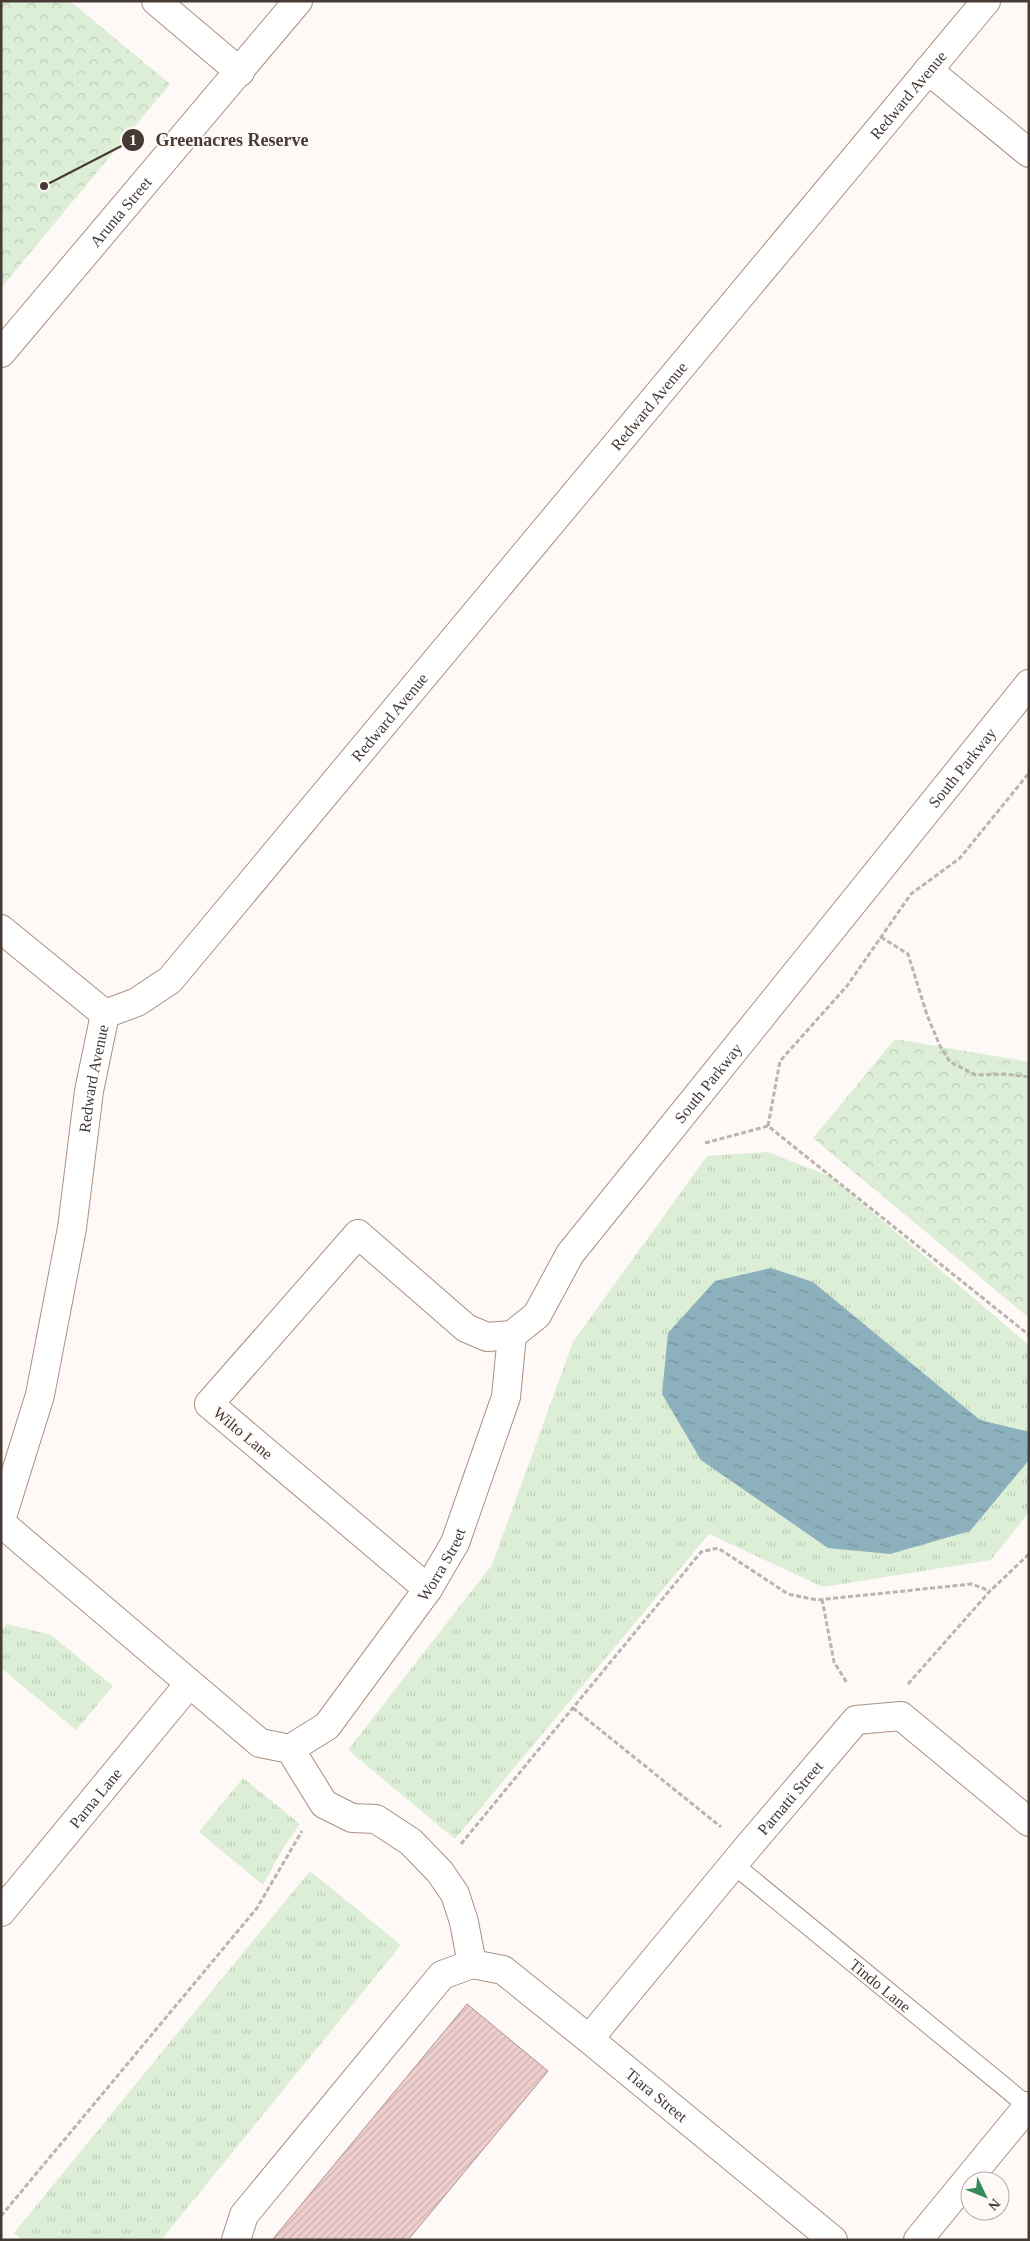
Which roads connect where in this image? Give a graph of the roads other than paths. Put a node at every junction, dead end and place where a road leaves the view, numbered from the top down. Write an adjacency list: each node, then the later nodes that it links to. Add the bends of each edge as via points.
1 (156, 1): 5 (street)
2 (298, 1): 5 (street, Arunta Street)
3 (986, 1): 4 (street, Redward Avenue)
4 (928, 70): 6 (street); 10 (street, Redward Avenue, via 170,980 137,1002)
5 (240, 72): 7 (street, Arunta Street)
6 (1029, 153)
7 (1, 353)
8 (1029, 684): 11 (street, South Parkway, via 570,1254 537,1315)
9 (1, 929): 10 (street)
10 (105, 1014): 12 (street, Redward Avenue, via 89,1091 72,1228 40,1394)
11 (512, 1334): 13 (street, Worra Street, via 506,1397 455,1543); 13 (street, Wilto Lane, via 486,1337 466,1328 358,1234 209,1404)
12 (1, 1521): 14 (street)
13 (428, 1589): 15 (street, Worra Street, via 327,1726)
14 (189, 1684): 15 (street, via 260,1743); 18 (street, Parna Lane)
15 (290, 1748): 19 (street, via 324,1804 352,1818 376,1819 411,1842 440,1872 455,1894)
16 (1029, 1822): 17 (street, Parnatti Street, via 901,1716 856,1720)
17 (740, 1856): 20 (street, Parnatti Street); 21 (lane, Tindo Lane)
18 (1, 1912)
19 (472, 1964): 20 (street, Tiara Street, via 503,1970); 22 (street, via 442,1975 244,2215)
20 (589, 2038): 23 (street, Tiara Street)
21 (1028, 2107): 24 (street)
22 (236, 2240)
23 (833, 2240)
24 (918, 2240)

